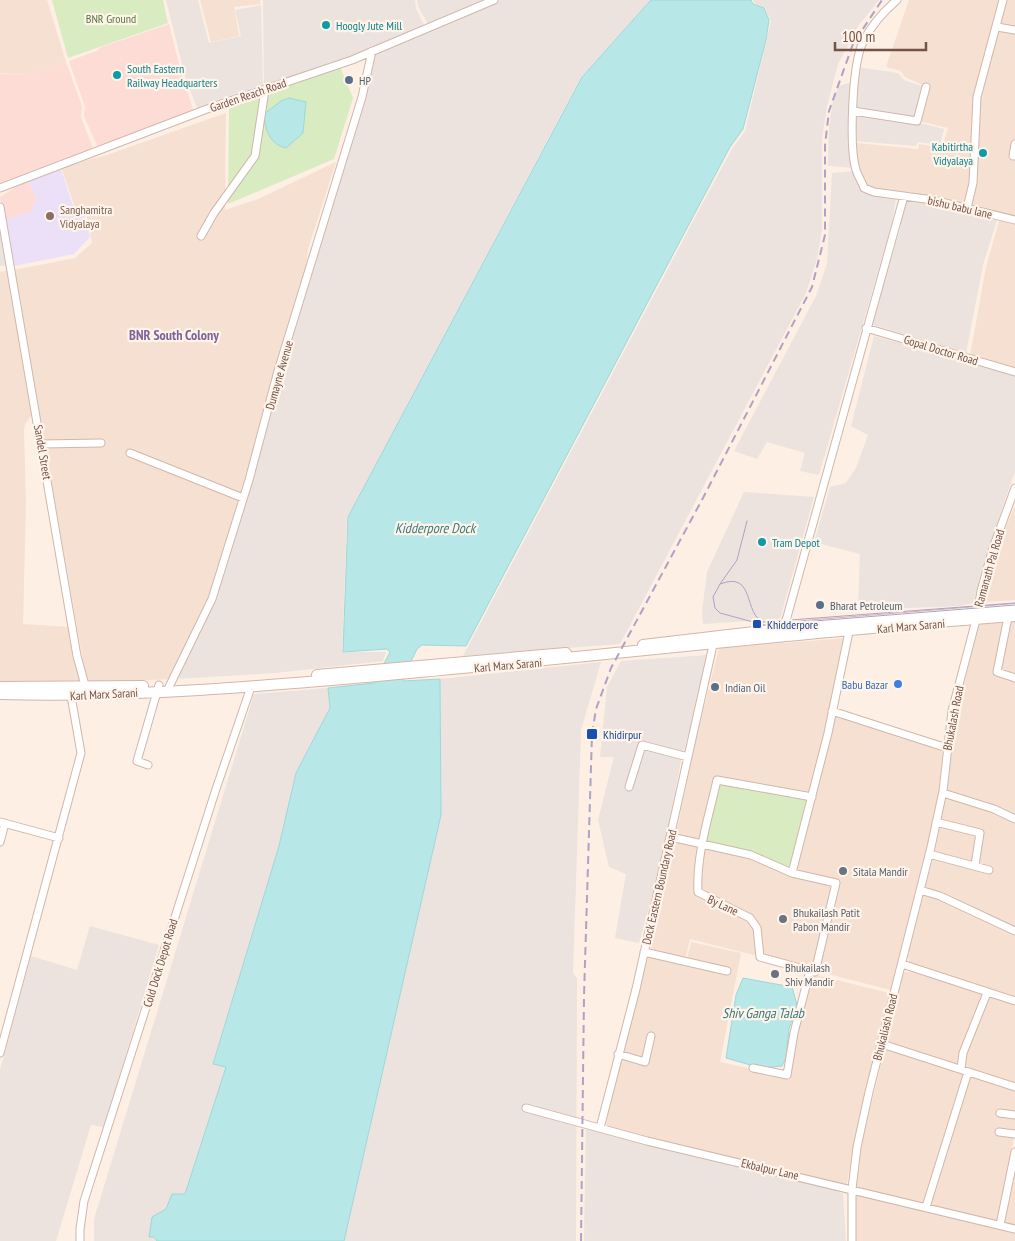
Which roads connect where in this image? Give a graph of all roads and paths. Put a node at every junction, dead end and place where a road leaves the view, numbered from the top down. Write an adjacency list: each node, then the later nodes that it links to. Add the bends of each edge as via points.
1 (494, 0): 6 (street, Garden Reach Road)
2 (897, 0): 9 (street, via 875,23 863,42 855,66)
3 (1003, 0): 4 (street)
4 (997, 27): 5 (street); 15 (street, via 977,97 973,183)
5 (1015, 30)
6 (372, 52): 8 (street, Garden Reach Road); 24 (street, Dumayne Avenue, via 362,97 278,371)
7 (926, 87): 9 (street, via 917,121)
8 (265, 90): 12 (street, Garden Reach Road); 17 (street, via 254,156)
9 (854, 111): 13 (street, bishu babu lane, via 856,170 864,188)
10 (1015, 144): 11 (street)
11 (1015, 156)
12 (0, 188)
13 (904, 196): 15 (street, bishu babu lane); 18 (street)
14 (0, 207): 21 (street, Sandel Street)
15 (967, 208): 16 (street, bishu babu lane)
16 (1015, 220)
17 (201, 236)
18 (866, 328): 19 (street, Gopal Doctor Road); 29 (street, bridge)
19 (1015, 372)
20 (101, 443): 21 (street)
21 (41, 444): 38 (street, Sandel Street)
22 (130, 452): 24 (street)
23 (1015, 488): 25 (street, Ramanath Pal Road)
24 (243, 498): 36 (street, Dumayne Avenue, via 212,599)
25 (1012, 507): 27 (street, Ramanath Pal Road, via 993,548)
26 (1013, 614): 27 (main road, Karl Marx Sarani); 33 (street, via 997,672)
27 (976, 616): 28 (main road, Karl Marx Sarani); 41 (street, Bhukalash Road)
28 (850, 627): 29 (main road, Karl Marx Sarani); 40 (street)
29 (784, 630): 30 (main road, Karl Marx Sarani); 31 (main road)
30 (713, 645): 31 (main road, Karl Marx Sarani); 42 (street, Dock Eastern Boundary Road)
31 (421, 669): 32 (main road, Karl Marx Sarani)
32 (361, 674): 35 (main road, Karl Marx Sarani); 36 (main road)
33 (1015, 678)
34 (0, 687): 37 (main road)
35 (251, 687): 36 (main road, Karl Marx Sarani); 84 (street, Cold Dock Depot Road, via 84,1201)
36 (164, 688): 38 (main road, Karl Marx Sarani); 43 (street, Dumayne Avenue, via 137,761)
37 (71, 692): 38 (main road, Karl Marx Sarani); 39 (main road, Karl Marx Sarani); 51 (street, via 81,752)
38 (86, 692)
39 (0, 694)
40 (832, 711): 41 (street); 46 (street)
41 (946, 748): 45 (street, Bhukalash Road)
42 (688, 757): 44 (street, via 642,745); 50 (street, Dock Eastern Boundary Road)
43 (148, 764)
44 (629, 786)
45 (943, 792): 47 (street, Bhukalash Road); 48 (street)
46 (812, 797): 53 (street, via 717,780); 57 (street)
47 (937, 819): 54 (street, Bhukaliash Road); 55 (street, via 980,833)
48 (1015, 819)
49 (2, 822): 51 (street); 52 (street)
50 (671, 837): 53 (street); 60 (street, Dock Eastern Boundary Road)
51 (59, 838): 68 (street)
52 (0, 842)
53 (703, 843): 57 (street, via 751,855); 62 (street, By Lane, via 698,892 750,918 757,928 760,957)
54 (929, 854): 55 (street); 58 (street, Bhukaliash Road)
55 (975, 865): 56 (street)
56 (989, 870)
57 (792, 872): 62 (street, via 836,883 815,972)
58 (920, 890): 59 (street); 61 (street, Bhukaliash Road)
59 (1015, 931)
60 (644, 952): 63 (street); 69 (street, Dock Eastern Boundary Road)
61 (902, 964): 64 (street); 67 (street, Bhukaliash Road)
62 (810, 970): 70 (street, via 787,1075)
63 (727, 971)
64 (987, 993): 65 (street); 71 (street, via 963,1053)
65 (1015, 1001)
66 (651, 1036): 69 (street, via 645,1062)
67 (882, 1044): 71 (street); 80 (street, Bhukaliash Road, via 857,1146)
68 (0, 1053)
69 (618, 1054): 76 (street, Dock Eastern Boundary Road)
70 (753, 1068)
71 (964, 1070): 72 (street); 81 (street)
72 (1015, 1087)
73 (526, 1108): 76 (street, Ekbalpur Lane)
74 (1000, 1112): 75 (street)
75 (1015, 1115)
76 (600, 1128): 80 (street, Ekbalpur Lane)
77 (999, 1132): 78 (street)
78 (1015, 1134)
79 (1015, 1152): 82 (street)
80 (852, 1189): 81 (street, Ekbalpur Lane); 85 (street, Bhukaliash Road)
81 (926, 1207): 82 (street, Ekbalpur Lane)
82 (1000, 1225): 83 (street, Ekbalpur Lane)
83 (1015, 1229)
84 (80, 1241)
85 (852, 1241)

